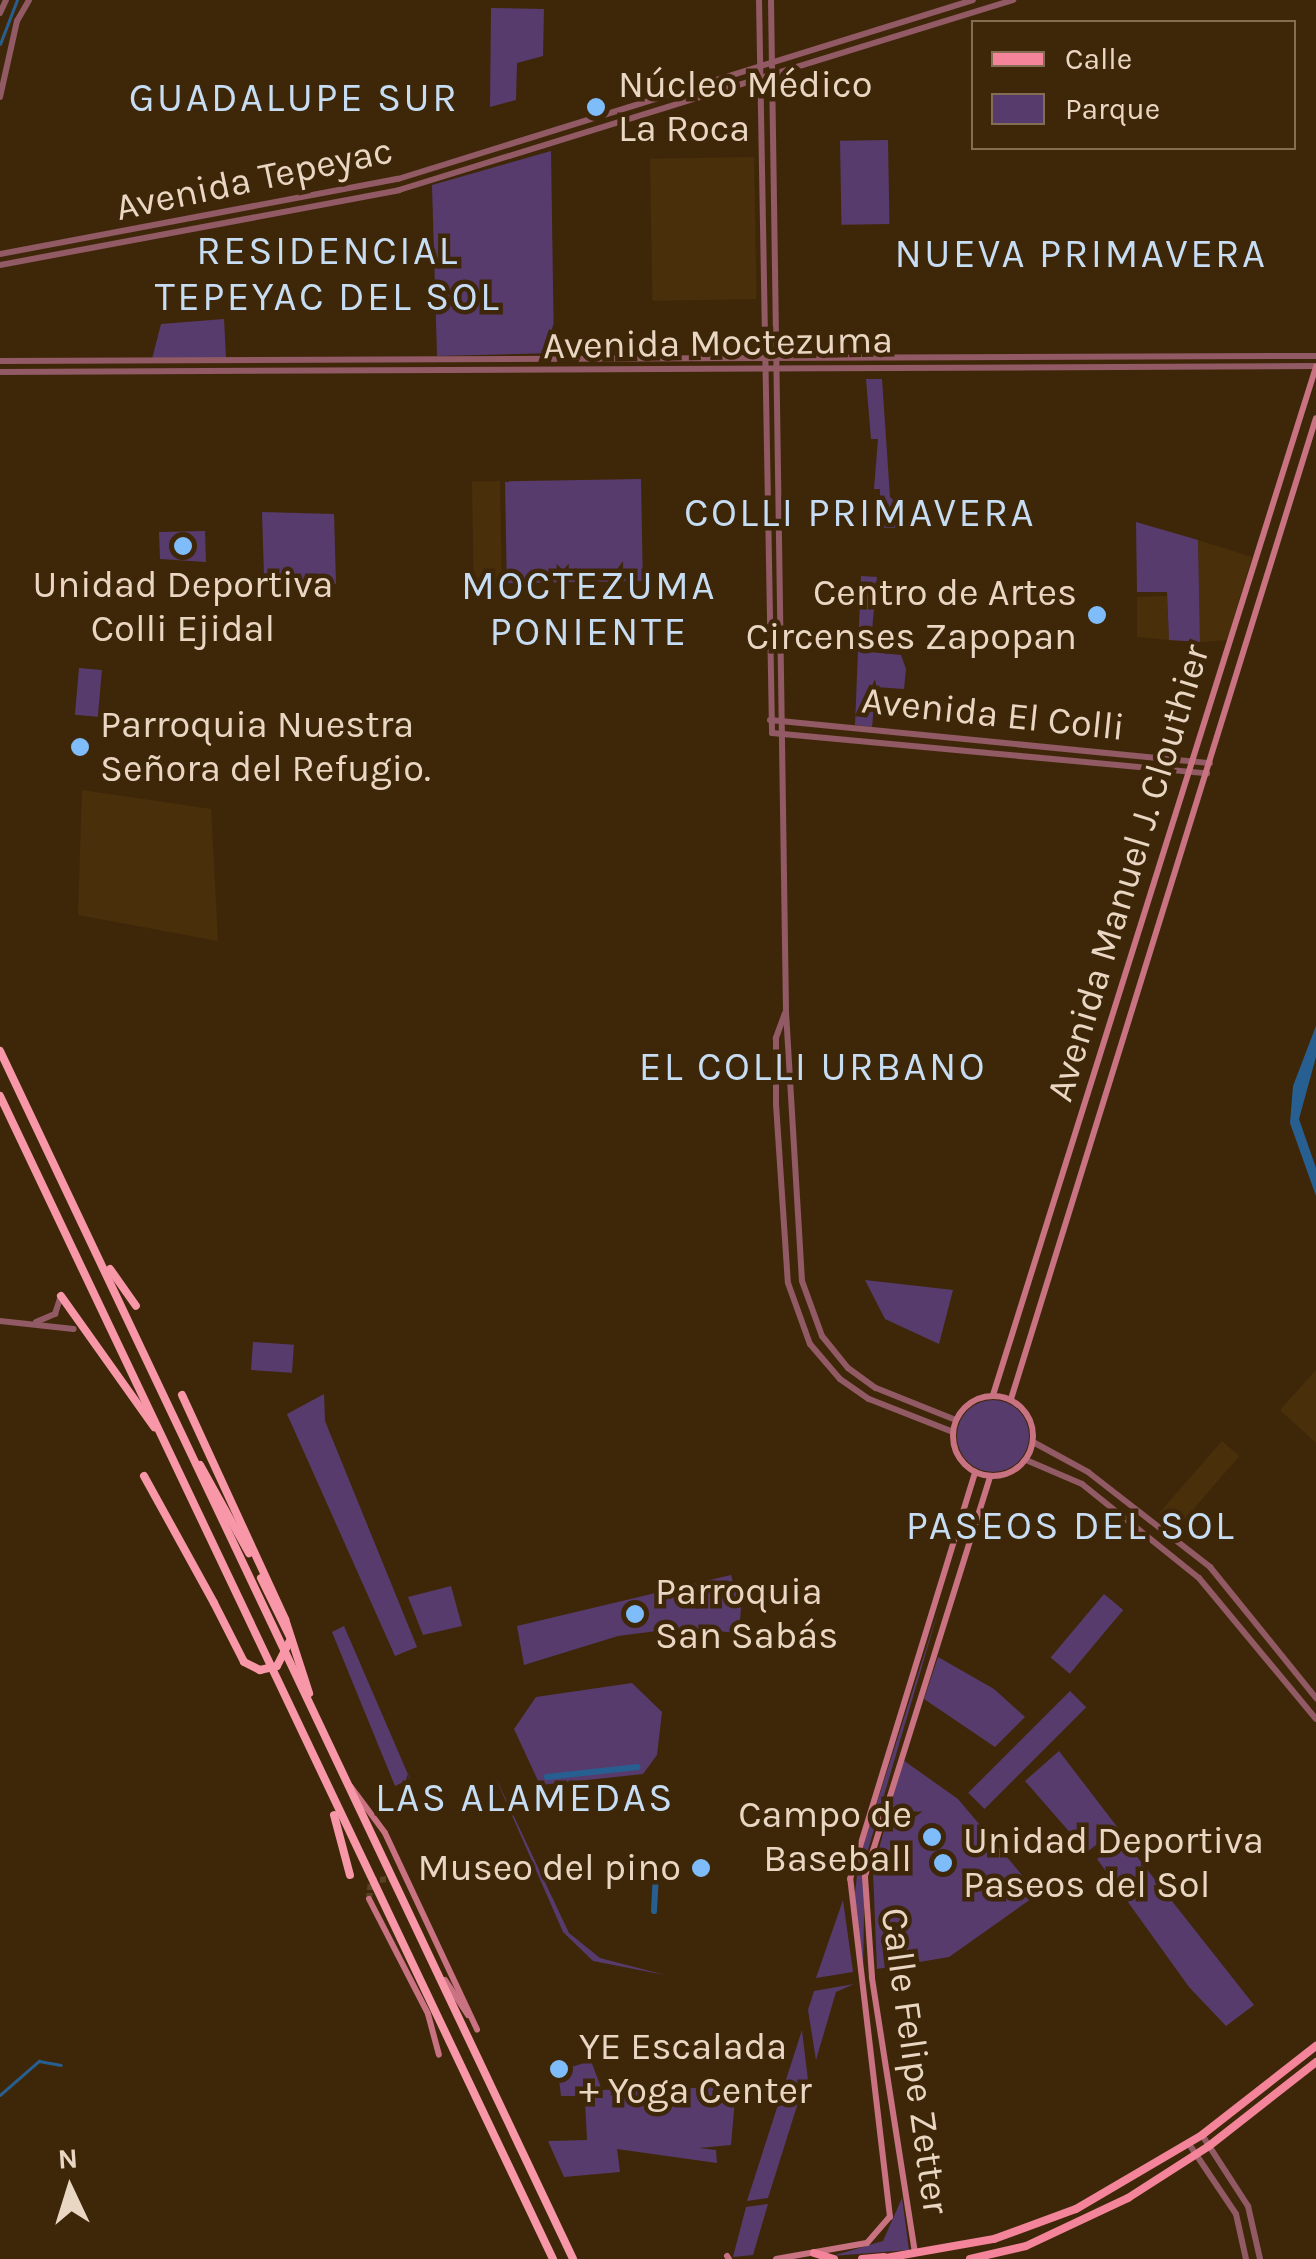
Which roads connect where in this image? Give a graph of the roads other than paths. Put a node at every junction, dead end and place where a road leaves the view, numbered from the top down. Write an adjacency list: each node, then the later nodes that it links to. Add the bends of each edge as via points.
1 (6, 0): 8 (street)
2 (30, 0): 16 (street, via 18,21)
3 (760, 0): 13 (street)
4 (771, 0): 12 (street)
5 (973, 0): 7 (street, Avenida Tepeyac)
6 (1013, 0): 9 (street, Avenida Tepeyac)
7 (964, 3): 9 (street); 10 (street, Avenida Tepeyac)
8 (0, 13)
9 (968, 14): 11 (street, Avenida Tepeyac)
10 (867, 34): 11 (street); 12 (street, Avenida Tepeyac)
11 (868, 46): 14 (street, Avenida Tepeyac)
12 (772, 66): 13 (street, Avenida Tepeyac); 14 (street)
13 (760, 69): 15 (street); 17 (street, Avenida Tepeyac, via 398,179)
14 (772, 78): 15 (street, Avenida Tepeyac); 23 (street)
15 (760, 82): 19 (street, Avenida Tepeyac, via 399,190); 22 (street)
16 (0, 97)
17 (72, 244): 18 (street, Avenida Tepeyac); 19 (street)
18 (0, 254)
19 (73, 254): 20 (street, Avenida Tepeyac)
20 (0, 265)
21 (1316, 356): 23 (street, Avenida Moctezuma)
22 (764, 359): 23 (street, Avenida Moctezuma); 24 (street, Avenida Moctezuma); 26 (street)
23 (776, 359): 27 (street)
24 (0, 361)
25 (1316, 367): 27 (street, Avenida Moctezuma); 33 (main road, Avenida Manuel J. Clouthier)
26 (765, 371): 27 (street, Avenida Moctezuma); 28 (street, Avenida Moctezuma); 30 (street)
27 (777, 371): 31 (street)
28 (0, 372)
29 (1316, 418): 34 (main road, Avenida Manuel J. Clouthier)
30 (770, 720): 31 (street, Avenida El Colli); 32 (street, Avenida El Colli, via 772,733)
31 (782, 722): 32 (street); 33 (street, Avenida El Colli)
32 (781, 737): 35 (street, Avenida El Colli); 37 (street)
33 (1192, 761): 34 (street, Avenida El Colli); 35 (main road, Avenida Manuel J. Clouthier)
34 (1210, 763): 36 (main road, Avenida Manuel J. Clouthier)
35 (1189, 771): 36 (street, Avenida El Colli); 47 (main road, Avenida Manuel J. Clouthier)
36 (1207, 774): 48 (main road, Avenida Manuel J. Clouthier)
37 (784, 1022): 49 (street, via 802,1281 822,1336 876,1388); 50 (street, via 776,1104 788,1283 810,1344 840,1380 869,1399)
38 (0, 1051): 40 (highway)
39 (0, 1096): 53 (highway)
40 (99, 1254): 42 (highway); 54 (highway)
41 (61, 1296): 44 (street, via 55,1314); 53 (highway)
42 (136, 1306)
43 (0, 1320): 44 (street)
44 (25, 1323): 45 (street)
45 (74, 1330)
46 (182, 1395): 52 (highway)
47 (993, 1395): 48 (main road); 49 (main road, via 971,1402)
48 (1011, 1399): 51 (main road, via 1029,1416)
49 (956, 1420): 50 (main road)
50 (952, 1432): 56 (main road, via 956,1451)
51 (1033, 1442): 55 (main road); 60 (street)
52 (203, 1447): 59 (highway); 63 (highway, via 285,1619)
53 (168, 1450): 66 (highway)
54 (191, 1453): 59 (highway); 63 (highway)
55 (1026, 1460): 58 (main road); 61 (street, via 1082,1484)
56 (976, 1472): 58 (main road); 77 (main road, Calle Felipe Zetter, via 850,1879 890,2217 872,2241)
57 (144, 1476): 59 (highway, bridge, via 244,1662 260,1670 277,1666 290,1640)
58 (990, 1476): 78 (main road, Calle Felipe Zetter, via 865,1876 871,1971)
59 (211, 1478)
60 (1156, 1521): 61 (street); 62 (street, via 1210,1567)
61 (1148, 1532): 64 (street, via 1199,1578)
62 (1316, 1698)
63 (312, 1708): 65 (highway)
64 (1316, 1719)
65 (343, 1776): 68 (main road, via 385,1833 477,2029 447,1985); 81 (highway)
66 (330, 1796): 67 (highway); 80 (highway)
67 (350, 1875)
68 (398, 1882)
69 (369, 1899): 71 (main road, via 428,2014)
70 (1316, 2046): 73 (main road)
71 (439, 2056)
72 (1316, 2062): 75 (main road)
73 (1202, 2136): 74 (main road); 75 (street)
74 (1189, 2144): 76 (street); 78 (main road, via 1023,2231)
75 (1209, 2146): 76 (main road); 88 (street, via 1248,2206)
76 (1197, 2155): 86 (main road, via 1079,2224); 87 (street, via 1236,2214)
77 (814, 2252): 82 (main road, Calle Felipe Zetter); 83 (main road)
78 (915, 2253): 79 (main road)
79 (893, 2256): 84 (main road); 85 (main road)
80 (553, 2259)
81 (572, 2259)
82 (776, 2259)
83 (834, 2259)
84 (862, 2259)
85 (880, 2259)
86 (970, 2259)
87 (1246, 2259)
88 (1260, 2259)

